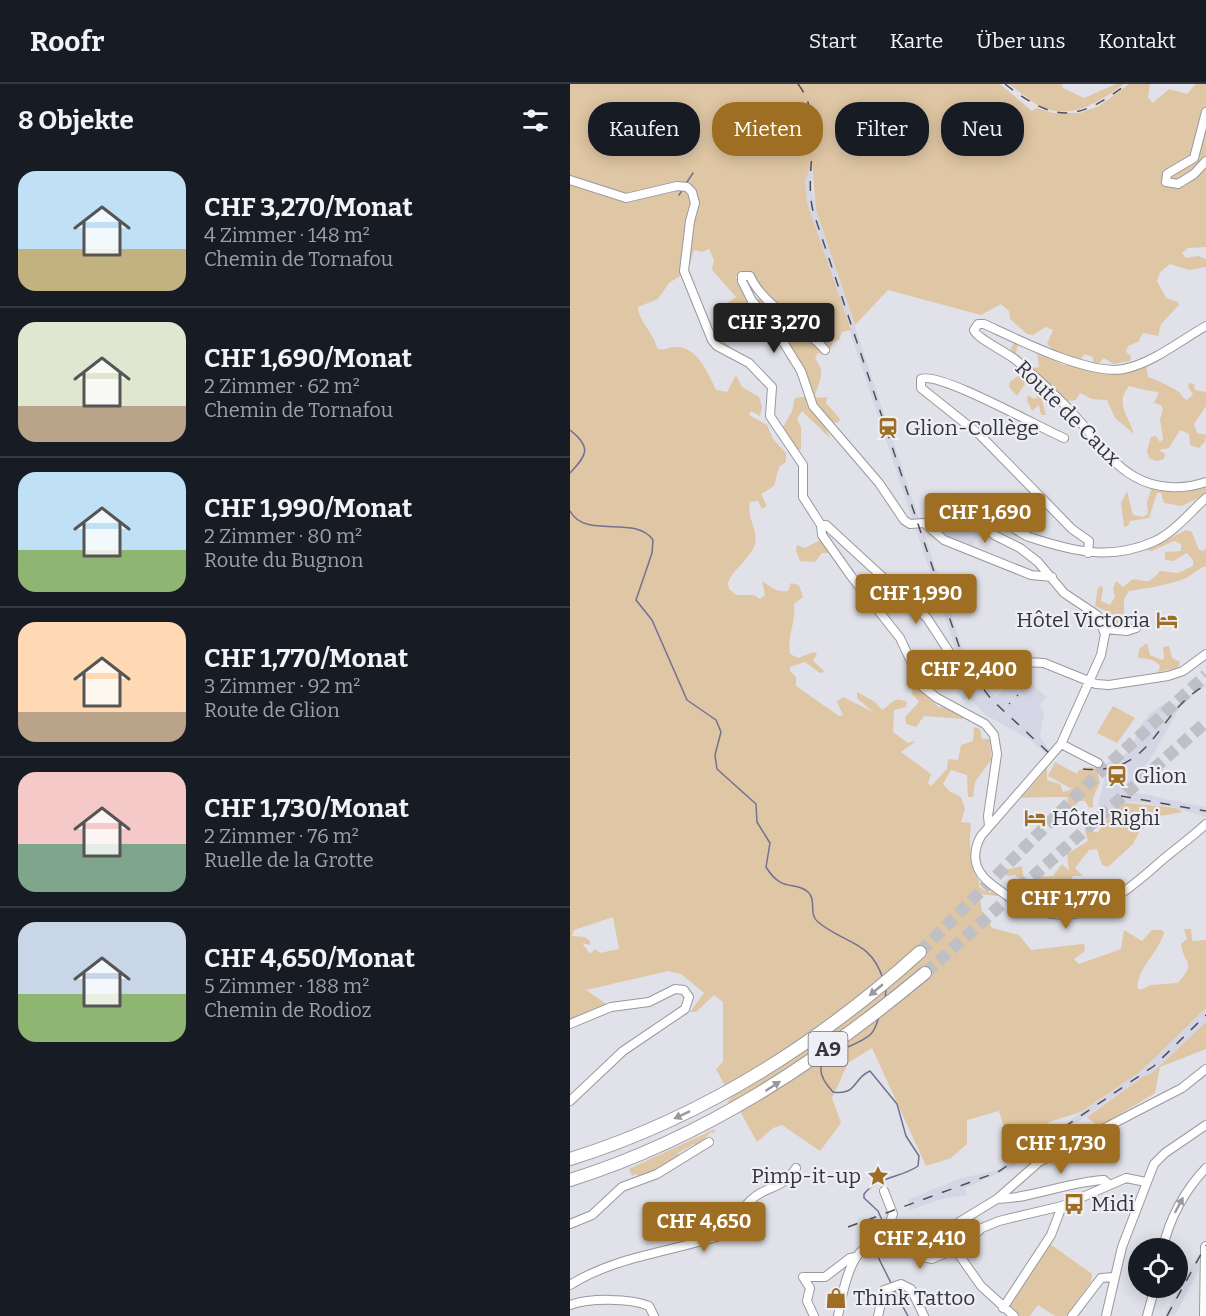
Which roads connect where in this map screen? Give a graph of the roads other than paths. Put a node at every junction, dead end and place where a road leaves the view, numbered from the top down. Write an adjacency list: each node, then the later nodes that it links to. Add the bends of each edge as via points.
1 (1206, 112): 2 (street, via 1196,154 1190,162 1167,174 1166,182 1178,184)
2 (1206, 161)
3 (570, 180): 9 (street, via 626,198 687,187 695,198 685,262 687,281 714,343 744,359 772,387 772,421 803,465 803,497)
4 (1206, 326): 7 (street, Route de Caux, via 1137,365 1115,370 1052,354 984,324 978,324 974,330 978,338 1001,348 1035,376 1128,473 1147,482 1177,488)
5 (825, 350): 11 (street, via 756,288 750,276 742,276 752,301 769,319 801,371 813,406 879,483 904,520 910,524 924,523 944,540 1030,575)
6 (1064, 438): 10 (street, Route de Caux, via 951,383 927,377 921,380 921,388 980,435 1071,529 1089,541)
7 (1206, 482)
8 (1206, 498): 10 (street, via 1156,541 1127,551)
9 (821, 525): 15 (street, bridge, via 826,525 927,618 956,663 965,668 1044,663); 19 (street, via 822,535 900,638 922,687 985,724 993,733 998,750)
10 (1088, 553): 11 (street, via 1023,535 1001,522 992,524 994,535 1030,554)
11 (1052, 577): 13 (street, via 1064,593 1094,612)
12 (1136, 628): 13 (street)
13 (1104, 629): 15 (street, via 1101,655)
14 (1206, 654): 15 (street, via 1183,671 1166,676 1109,686)
15 (1088, 681): 16 (street)
16 (1061, 744): 17 (street); 19 (street)
17 (1098, 763)
18 (1206, 824): 19 (street, via 1114,900 1083,914 1062,916 1027,908 981,876 975,864 976,844)
19 (989, 826)
20 (920, 952): 28 (highway, A9, one-way to 28, via 843,1016 734,1089 657,1127)
21 (925, 973): 27 (highway, A9, one-way to 21, via 723,1116 828,1049)
22 (570, 1024): 24 (street, via 612,1007 652,1000 675,989 684,990 690,999 685,1009 622,1052)
23 (1206, 1069): 36 (street, via 1182,1088 1039,1162)
24 (570, 1101)
25 (1206, 1125): 32 (street, via 1156,1160)
26 (709, 1142): 38 (street, via 657,1174 622,1187 592,1215)
27 (638, 1156): 31 (highway, A9); 34 (highway)
28 (570, 1159)
29 (796, 1168): 47 (street, via 788,1180 749,1202 725,1234 617,1263)
30 (1206, 1168): 39 (street, one-way to 30, via 1189,1189)
31 (570, 1180)
32 (1146, 1182): 33 (street, via 1126,1178); 46 (street)
33 (1110, 1185): 36 (street, via 1104,1180 1085,1181 1019,1199); 37 (street)
34 (570, 1189)
35 (884, 1191): 40 (street, via 893,1214)
36 (997, 1199): 42 (street, via 946,1230 948,1243)
37 (1062, 1206): 42 (street, via 991,1224); 52 (street, via 1051,1235)
38 (570, 1224)
39 (1166, 1238)
40 (881, 1242): 42 (street, via 930,1259); 43 (street, via 868,1245)
41 (1206, 1247): 44 (main road)
42 (955, 1248): 52 (street, via 981,1286)
43 (856, 1257): 45 (street); 55 (street, via 844,1286)
44 (1205, 1271): 50 (main road)
45 (825, 1277): 48 (street); 48 (street, via 802,1277)
46 (1114, 1277): 59 (street, via 1101,1278); 60 (street)
47 (570, 1285)
48 (810, 1288): 54 (street, via 807,1301)
49 (1152, 1298): 61 (street)
50 (1205, 1300): 62 (main road)
51 (570, 1305): 53 (street, via 593,1300 636,1303 649,1306)
52 (1003, 1308): 58 (street)
53 (654, 1314)
54 (814, 1316)
55 (838, 1316)
56 (878, 1316): 57 (street, via 882,1295 893,1286 910,1287)
57 (924, 1316)
58 (1014, 1316)
59 (1072, 1316)
60 (1106, 1316)
61 (1147, 1316)
62 (1205, 1316)

